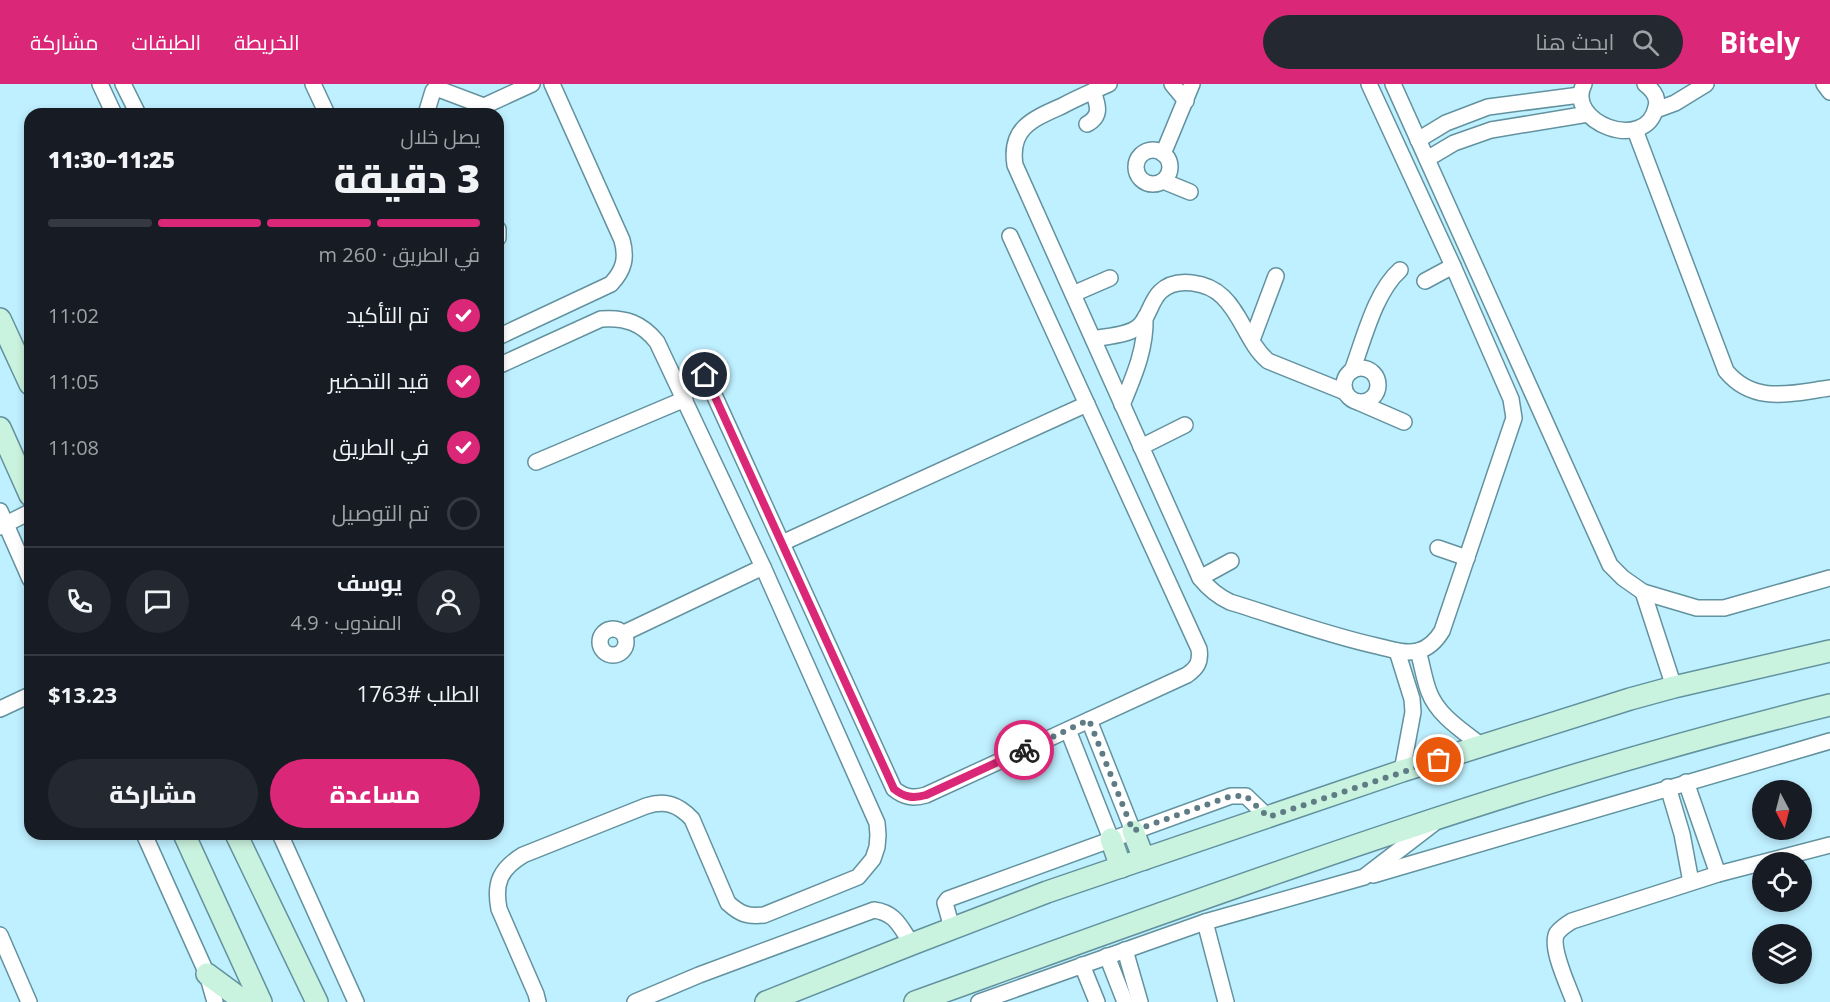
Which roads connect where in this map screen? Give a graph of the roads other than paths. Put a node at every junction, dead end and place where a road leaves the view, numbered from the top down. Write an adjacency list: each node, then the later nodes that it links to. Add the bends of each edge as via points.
1 (100, 84): 19 (street)
2 (123, 84): 20 (street)
3 (313, 84): 21 (street)
4 (532, 84): 24 (street)
5 (552, 84): 43 (street, via 622,240 625,264 612,284)
6 (1109, 84): 16 (street)
7 (1172, 84): 18 (street)
8 (1192, 84): 18 (street)
9 (1369, 84): 35 (street)
10 (1393, 84): 29 (street)
11 (1646, 84): 25 (street, via 1657,98)
12 (1706, 84): 25 (street)
13 (1824, 84): 17 (street)
14 (435, 86): 22 (street); 23 (street)
15 (1582, 90): 26 (street, via 1581,102); 29 (street, via 1488,107 1446,123)
16 (1093, 91): 27 (street, via 1098,114); 40 (street, via 1030,120 1014,146 1015,165)
17 (1830, 92)
18 (1186, 101): 30 (street)
19 (111, 108)
20 (135, 108)
21 (324, 108)
22 (428, 108)
23 (481, 108)
24 (487, 108)
25 (1656, 110): 28 (street, via 1647,124)
26 (1588, 114): 28 (street, via 1607,126); 31 (street, via 1491,130 1454,143)
27 (1087, 124)
28 (1635, 130): 50 (street, via 1726,371 1744,387 1764,394)
29 (1418, 140): 31 (street)
30 (1163, 154): 32 (street, via 1169,171); 32 (street, via 1152,150 1136,164 1141,180 1152,184)
31 (1427, 159): 72 (street, via 1610,564)
32 (1162, 181): 33 (street)
33 (1190, 192)
34 (1010, 236): 54 (street)
35 (1453, 266): 39 (street); 66 (street, via 1514,411)
36 (1400, 270): 47 (street, via 1380,295)
37 (1276, 276): 45 (street)
38 (1110, 278): 40 (street)
39 (1425, 281)
40 (1073, 294): 44 (street)
41 (1145, 318): 44 (street, via 1131,331); 45 (street, via 1167,287 1194,283 1221,295); 55 (street, via 1141,356)
42 (0, 319): 48 (street)
43 (504, 334)
44 (1093, 339): 55 (street)
45 (1251, 340): 51 (street, via 1273,364)
46 (504, 363): 52 (street, via 601,319 627,320 649,332 657,342)
47 (1352, 370): 51 (street, via 1345,380); 53 (street, via 1369,370 1378,385 1370,400)
48 (24, 371)
49 (705, 375): 64 (street)
50 (1830, 388)
51 (1345, 392): 53 (street)
52 (685, 399): 60 (street); 69 (street)
53 (1358, 402): 56 (street)
54 (1087, 404): 64 (street); 81 (street, via 1200,658 1187,675)
55 (1122, 405): 59 (street)
56 (1404, 422)
57 (1185, 425): 59 (street)
58 (0, 428): 61 (street)
59 (1141, 447): 70 (street)
60 (536, 462)
61 (24, 482)
62 (24, 514): 63 (street)
63 (2, 521): 68 (street)
64 (782, 543): 82 (street, via 894,789 901,794 917,798 926,795)
65 (1438, 548): 66 (street)
66 (1467, 558): 75 (street, via 1442,631 1432,644)
67 (1231, 561): 70 (street)
68 (24, 567)
69 (763, 567): 73 (street); 119 (street, via 877,823 873,859 858,878 764,915 751,916 728,903 692,819 671,803 645,806 523,855 503,871 496,896)
70 (1200, 578): 74 (street, via 1218,597 1230,602)
71 (1830, 578): 72 (street, via 1724,608 1697,608)
72 (1643, 592): 77 (street)
73 (624, 633)
74 (1397, 651): 75 (street); 85 (street, via 1413,712)
75 (1418, 651): 84 (street, via 1436,705)
76 (1830, 651): 77 (street)
77 (1674, 687): 84 (street)
78 (24, 698): 80 (street)
79 (1830, 705): 88 (street, via 1667,748)
80 (0, 709)
81 (1089, 720): 82 (street); 90 (street)
82 (1068, 730): 91 (street)
83 (1830, 741): 86 (street)
84 (1482, 746): 85 (street)
85 (1402, 771): 89 (street)
86 (1686, 782): 87 (street); 99 (street)
87 (1668, 787): 100 (street); 101 (street)
88 (1444, 816): 100 (street); 122 (street)
89 (1268, 817): 90 (street, via 1246,796 1231,796); 97 (street)
90 (1133, 831): 91 (street); 97 (street)
91 (1111, 839): 98 (street); 103 (street, via 948,899 945,907)
92 (147, 840): 109 (street)
93 (187, 840): 116 (street)
94 (239, 840): 117 (street)
95 (282, 840): 118 (street)
96 (1830, 845): 99 (street)
97 (1144, 859): 98 (street)
98 (1121, 867): 103 (street)
99 (1718, 874): 101 (street)
100 (1364, 877): 102 (street)
101 (1691, 882): 128 (street, via 1562,927 1555,945)
102 (1205, 921): 106 (street); 127 (street)
103 (952, 928): 105 (street)
104 (0, 935): 113 (street)
105 (912, 944): 112 (street); 120 (street, via 895,919 885,911 874,910)
106 (1125, 950): 107 (street); 126 (street)
107 (1107, 956): 108 (street); 110 (street)
108 (1082, 965): 111 (street); 123 (street)
109 (207, 974): 114 (street); 115 (street)
110 (1115, 976): 111 (street); 125 (street)
111 (1091, 984): 124 (street)
112 (785, 998): 121 (street)
113 (29, 1002)
114 (215, 1002)
115 (245, 1002)
116 (261, 1002)
117 (317, 1002)
118 (356, 1002)
119 (538, 1002)
120 (635, 1002)
121 (766, 1002)
122 (915, 1002)
123 (979, 1002)
124 (1097, 1002)
125 (1125, 1002)
126 (1140, 1002)
127 (1226, 1002)
128 (1574, 1002)

